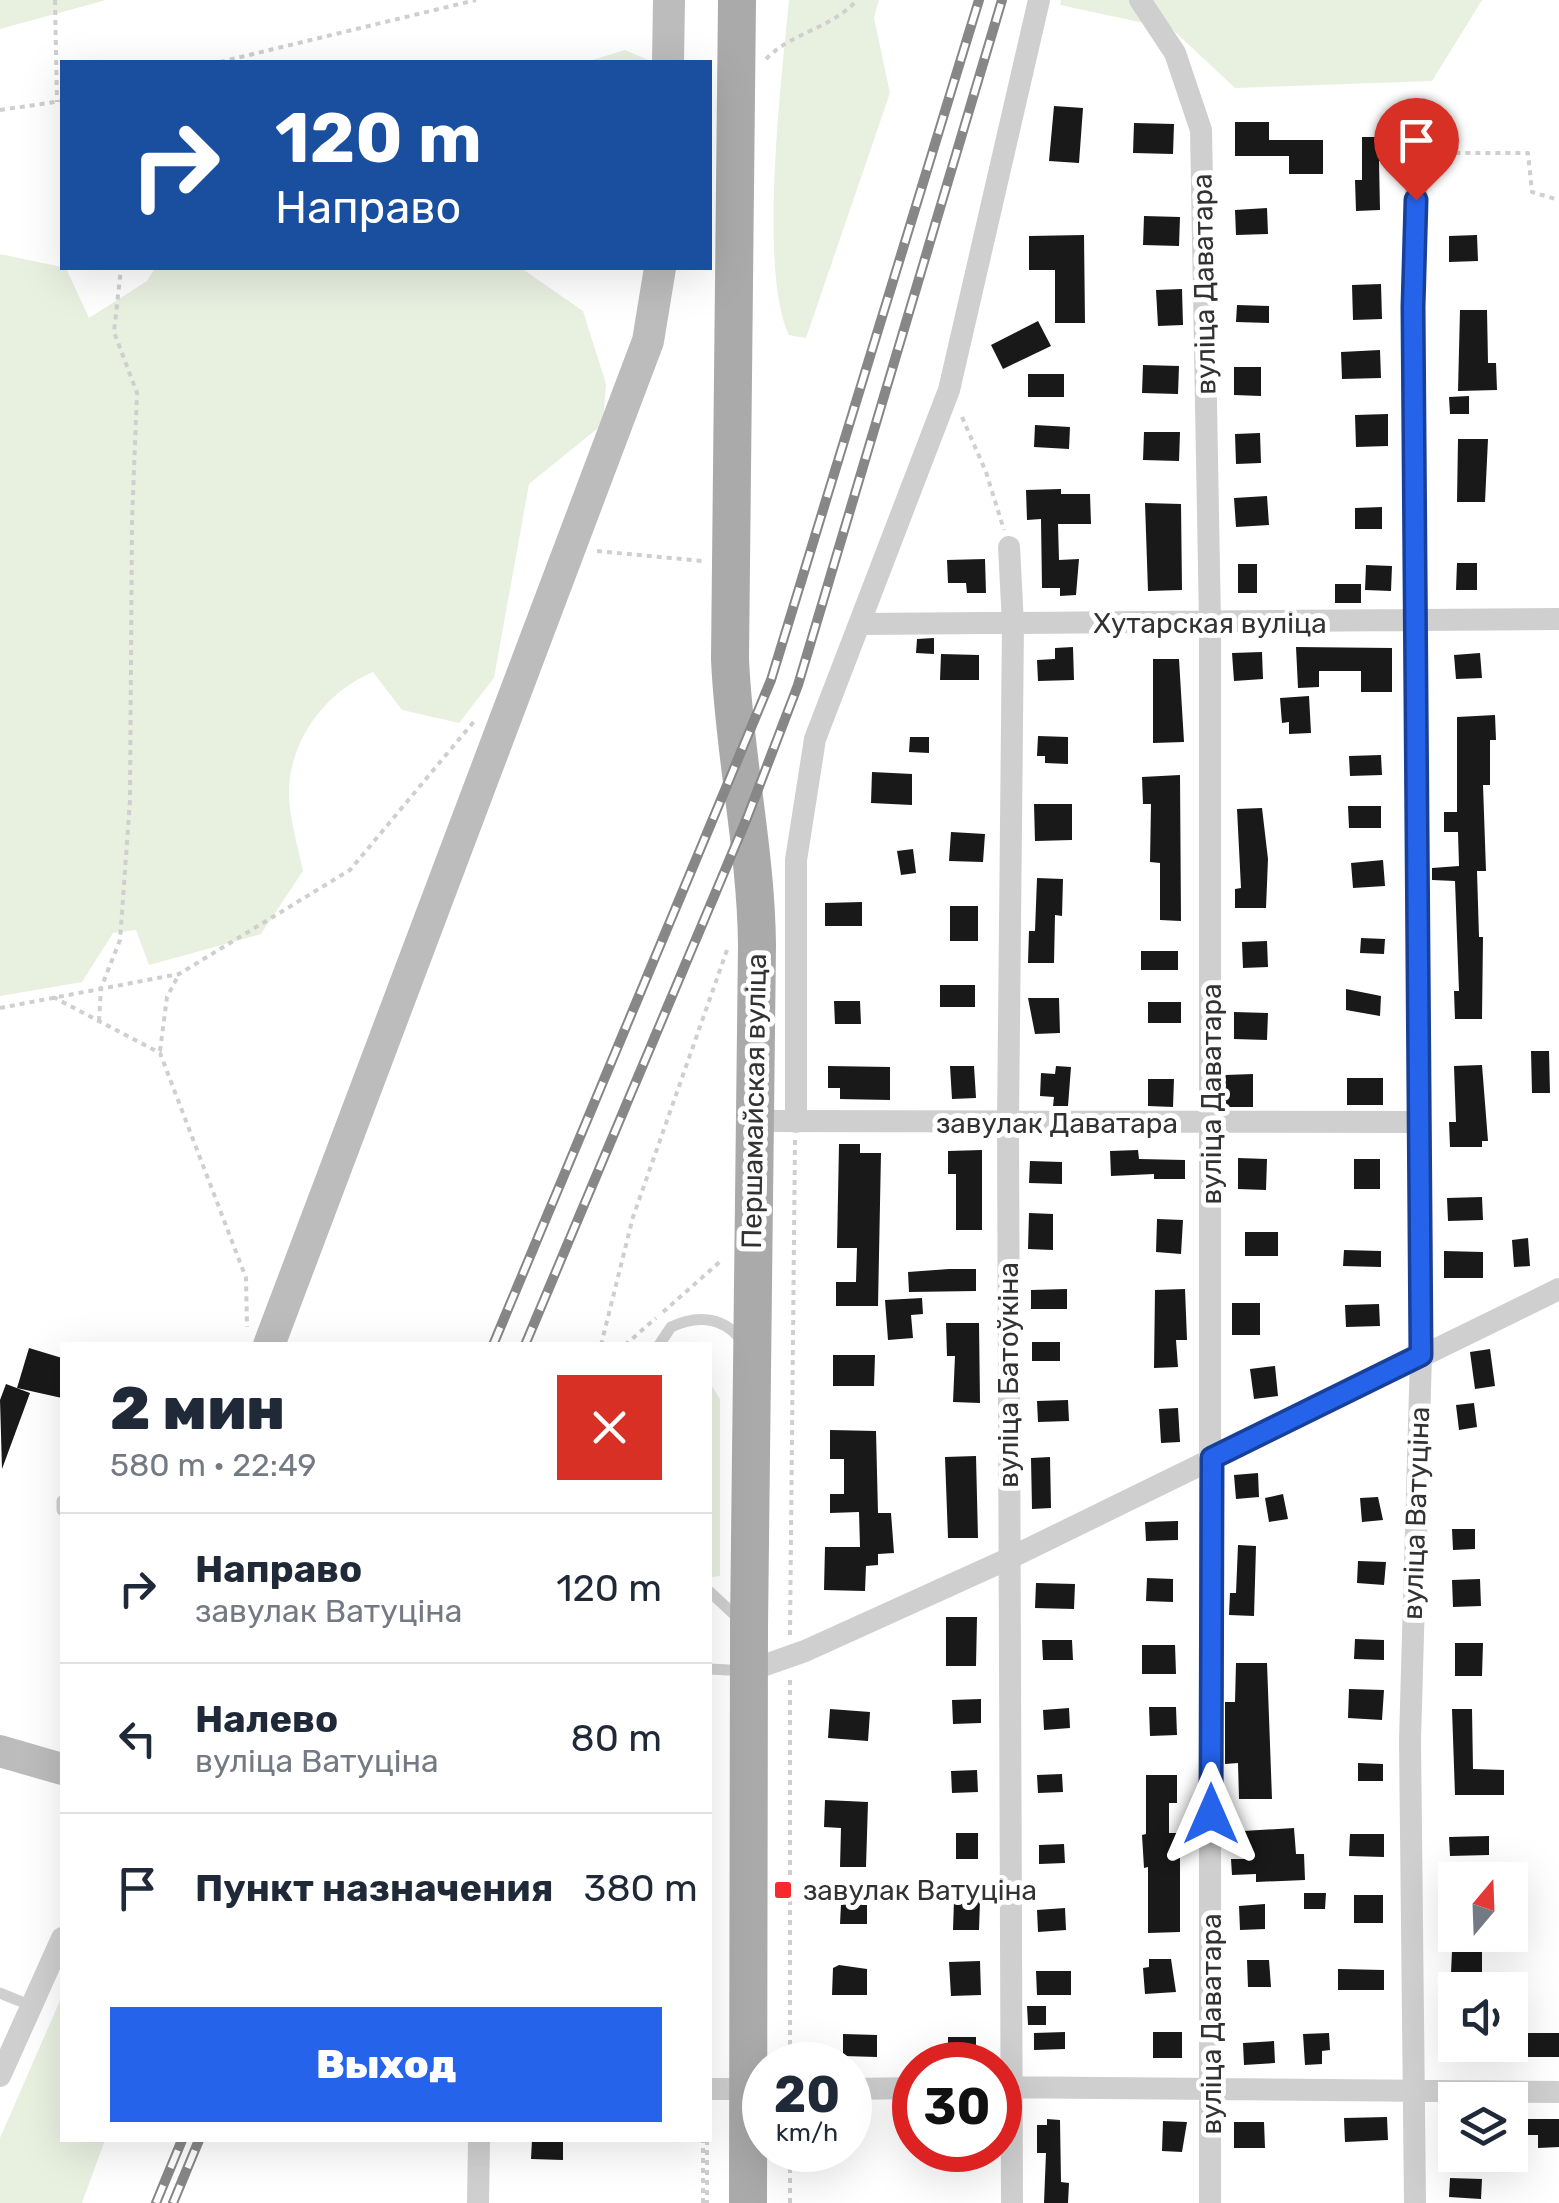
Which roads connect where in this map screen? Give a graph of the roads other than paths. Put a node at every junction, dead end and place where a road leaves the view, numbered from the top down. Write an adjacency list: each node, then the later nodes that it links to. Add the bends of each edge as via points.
1 (669, 0): 5 (street)
2 (737, 0): 14 (main road, Першамайская вуліца, via 733,719 756,891)
3 (1038, 0): 12 (street, via 949,390)
4 (1140, 0): 10 (street, вуліца Даватара, via 1175,52 1200,130)
5 (668, 60)
6 (1418, 164): 11 (street, вуліца Ватуціна)
7 (660, 270): 20 (street, via 648,341 572,548)
8 (1008, 547): 13 (street, вуліца Батоўкіна)
9 (1559, 620): 11 (street, Хутарская вуліца)
10 (1210, 623): 11 (street, Хутарская вуліца); 13 (street, Хутарская вуліца); 17 (street, вуліца Даватара)
11 (1418, 623): 16 (street, вуліца Ватуціна)
12 (860, 624): 13 (street, Хутарская вуліца); 15 (street, via 815,739 796,860)
13 (1013, 624): 18 (street, вуліца Батоўкіна)
14 (756, 1121): 15 (street, завулак Даватара); 23 (main road, Першамайская вуліца)
15 (796, 1122): 18 (street, завулак Даватара)
16 (1418, 1122): 17 (street, завулак Даватара); 22 (street, вуліца Ватуціна)
17 (1212, 1123): 18 (street, завулак Даватара); 24 (street, вуліца Даватара)
18 (1008, 1124): 25 (street, вуліца Батоўкіна)
19 (1559, 1288): 22 (street)
20 (258, 1337)
21 (661, 1342): 23 (lane, via 671,1327 702,1318 738,1336)
22 (1421, 1355): 24 (street); 42 (street, вуліца Ватуціна, via 1410,1740)
23 (752, 1356): 27 (main road, Першамайская вуліца)
24 (1212, 1458): 25 (street); 41 (street, вуліца Даватара)
25 (1008, 1559): 29 (street, via 790,1657); 36 (street, вуліца Батоўкіна)
26 (712, 1594): 27 (lane)
27 (749, 1627): 29 (main road, Першамайская вуліца)
28 (712, 1670): 29 (lane)
29 (761, 1684): 35 (main road, Першамайская вуліца)
30 (0, 1751): 31 (street)
31 (60, 1768)
32 (60, 1943): 34 (street)
33 (0, 1993): 34 (lane)
34 (32, 2006): 37 (street)
35 (757, 2042)
36 (1006, 2042)
37 (0, 2076)
38 (1022, 2087): 41 (street)
39 (712, 2088): 40 (street)
40 (742, 2089)
41 (1210, 2090): 42 (street); 50 (street, вуліца Даватара)
42 (1415, 2091): 43 (street); 51 (street, вуліца Ватуціна)
43 (1559, 2092)
44 (478, 2142): 47 (street)
45 (750, 2172): 48 (main road, Першамайская вуліца)
46 (1010, 2172): 49 (street, вуліца Батоўкіна)
47 (478, 2203)
48 (748, 2203)
49 (1012, 2203)
50 (1210, 2203)
51 (1415, 2203)

